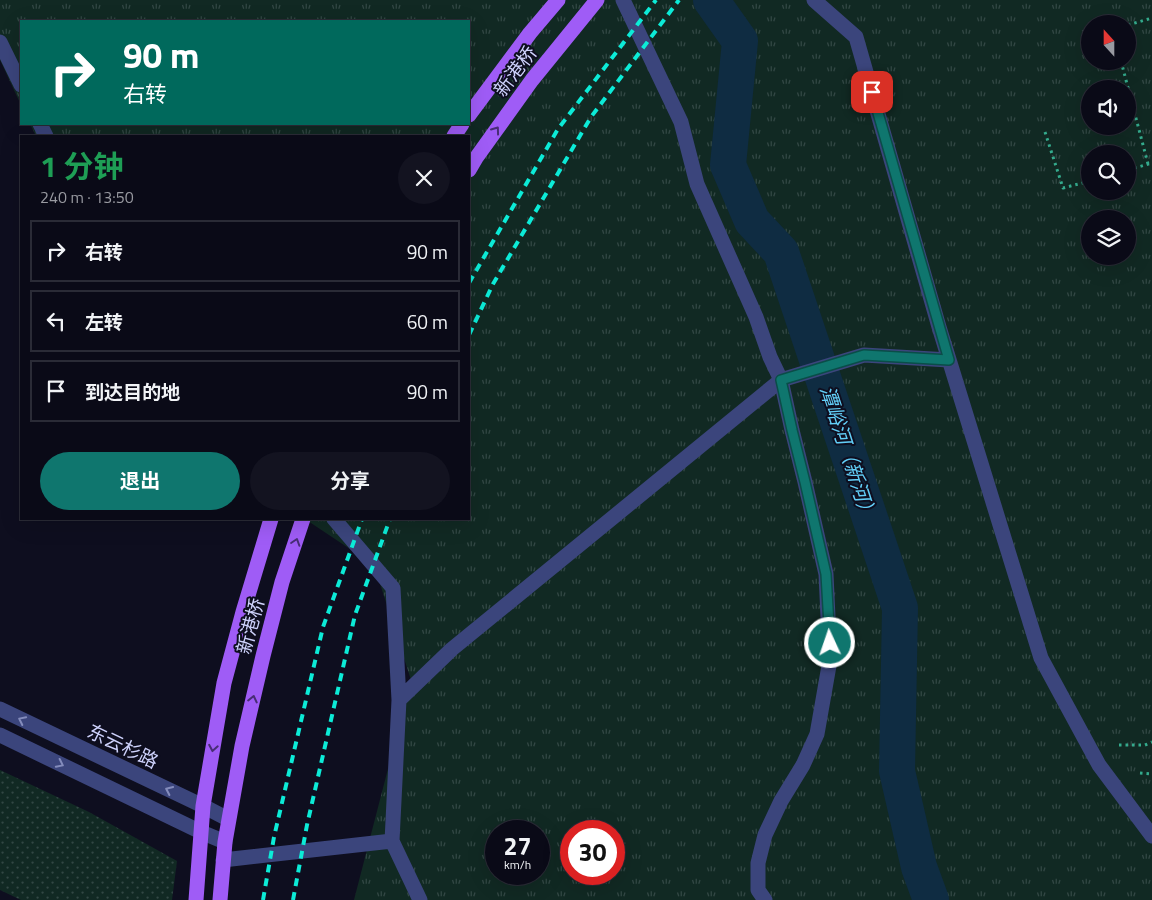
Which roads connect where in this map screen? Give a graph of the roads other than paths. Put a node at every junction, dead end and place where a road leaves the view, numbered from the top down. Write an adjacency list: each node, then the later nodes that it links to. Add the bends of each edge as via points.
1 (558, 0): 7 (main road, 新港桥)
2 (597, 0): 8 (main road, 新港桥, one-way to 2, via 532,80)
3 (623, 0): 10 (street, via 681,122 697,184 770,357)
4 (814, 0): 9 (street, via 856,37)
5 (0, 42): 6 (street)
6 (20, 83)
7 (470, 114)
8 (470, 168)
9 (949, 360): 10 (street, via 864,355); 20 (street, via 1041,658 1099,765)
10 (783, 379): 14 (street, via 452,649); 27 (street, via 826,574 830,660 817,734 765,836 758,863 758,890)
11 (271, 520): 17 (main road, 新港桥, one-way to 17, via 224,683)
12 (303, 520): 18 (main road, 新港桥, one-way to 12, via 263,656)
13 (335, 520): 14 (street, via 392,588)
14 (399, 700): 21 (street)
15 (0, 709): 17 (street, 东云杉路, one-way to 15)
16 (0, 735): 19 (street, one-way to 19)
17 (203, 806): 18 (street, 东云杉路); 19 (main road, 新港桥)
18 (228, 819): 22 (main road, 新港桥)
19 (201, 832): 22 (street); 24 (main road, 新港桥)
20 (1152, 836)
21 (392, 841): 23 (street); 26 (street)
22 (225, 842): 23 (main road, 新港桥)
23 (223, 860): 25 (main road, 新港桥)
24 (196, 900)
25 (220, 900)
26 (420, 900)
27 (765, 900)

